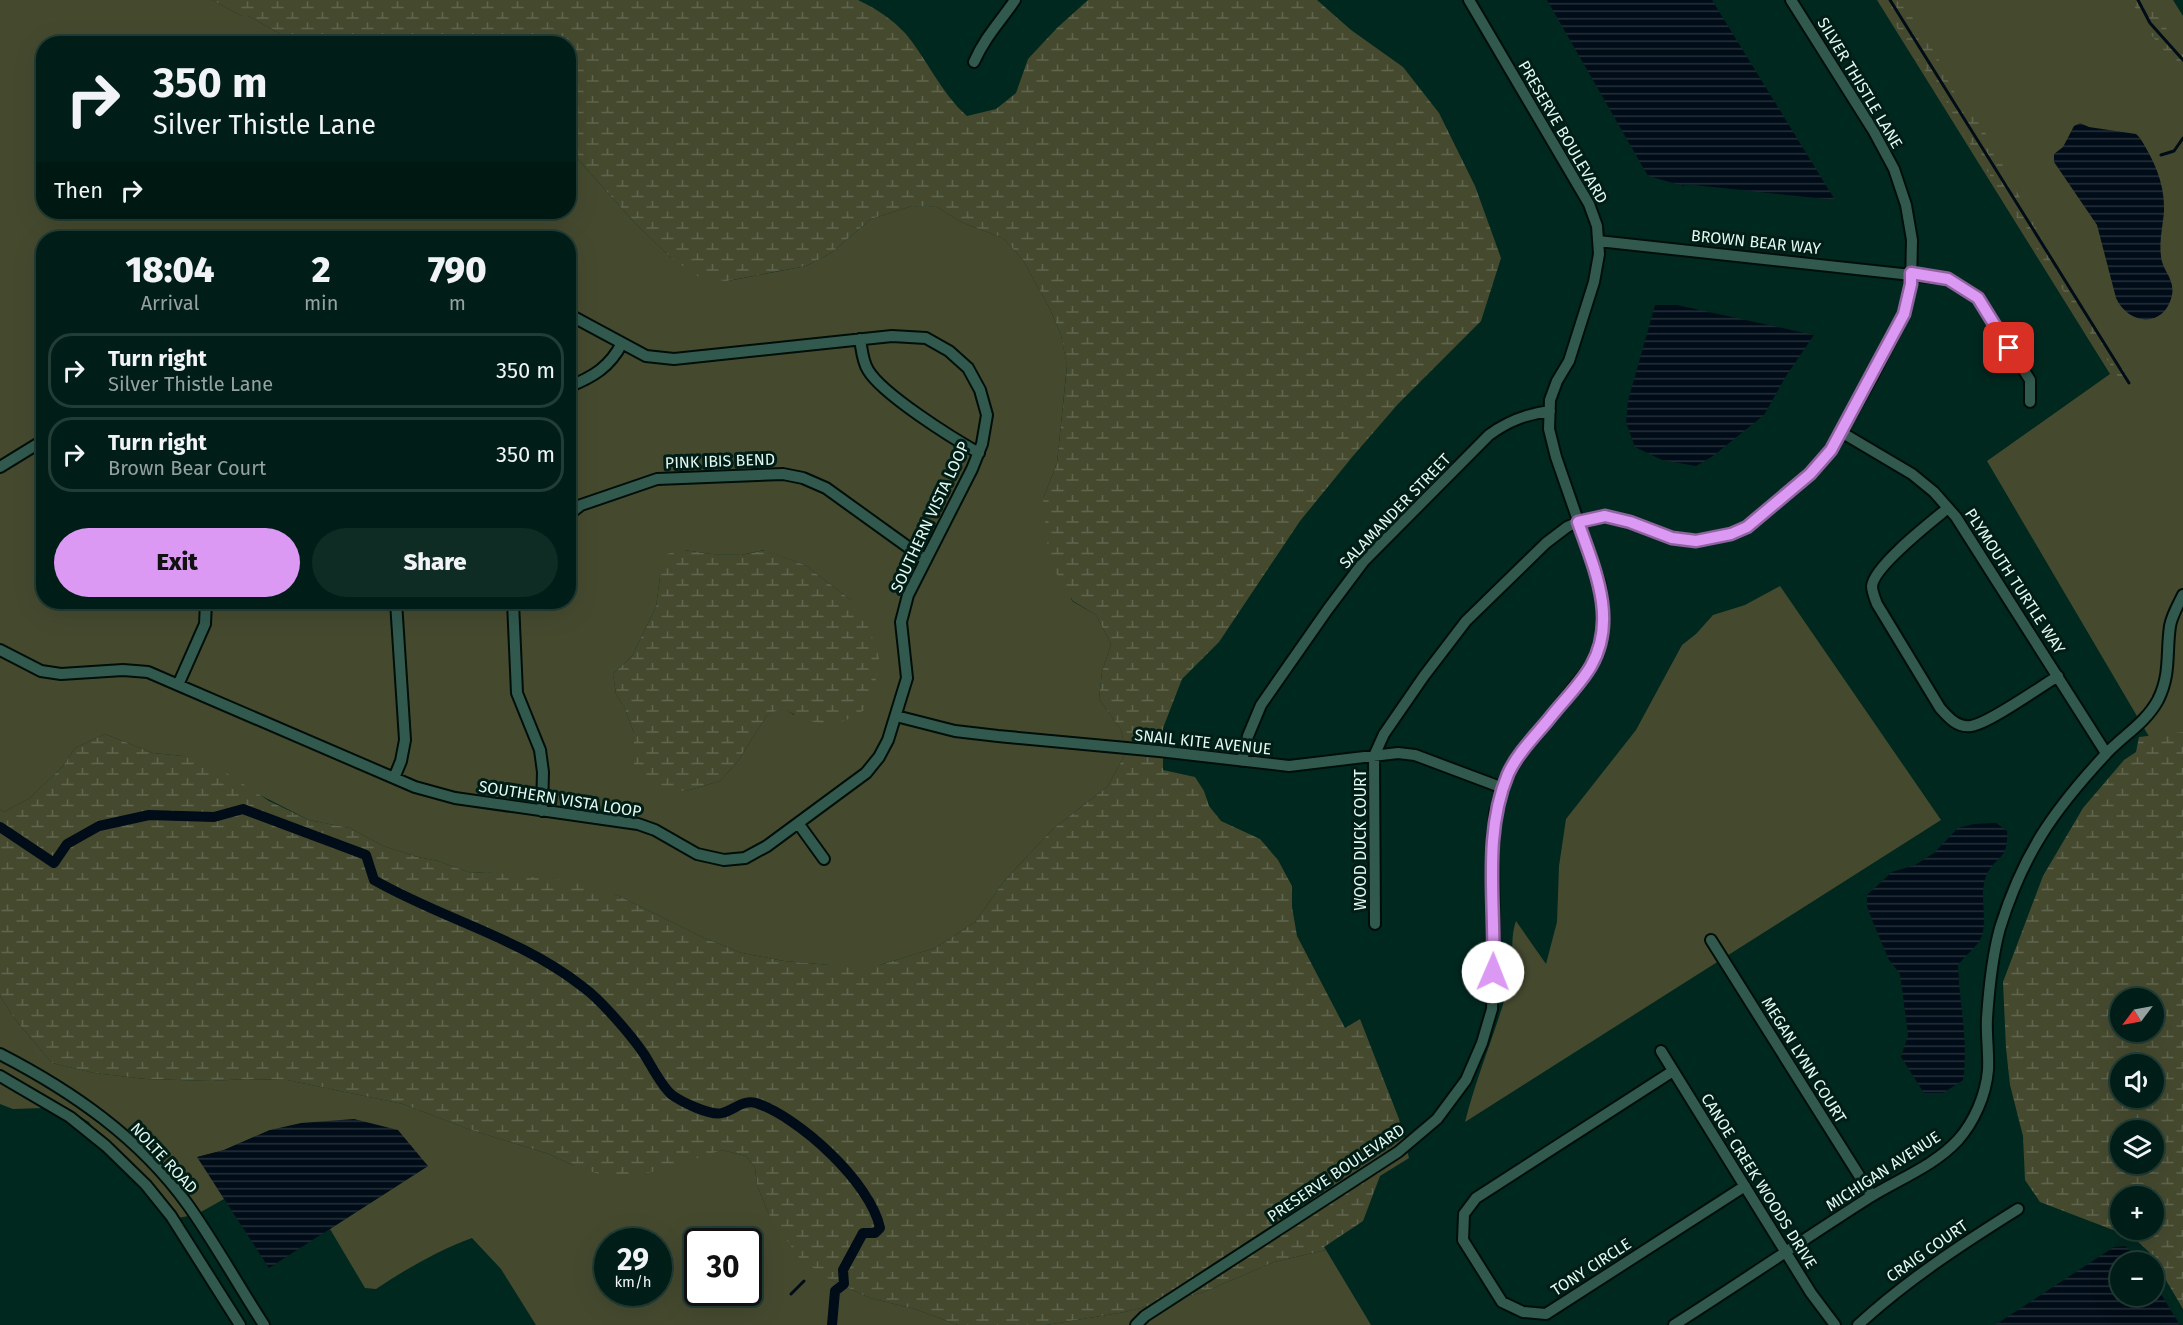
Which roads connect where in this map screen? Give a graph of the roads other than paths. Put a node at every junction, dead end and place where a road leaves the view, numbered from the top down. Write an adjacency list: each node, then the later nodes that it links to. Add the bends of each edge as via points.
1 (1014, 0): 4 (street, via 983,42)
2 (1469, 0): 5 (street, PRESERVE BOULEVARD, via 1589,204)
3 (1791, 0): 6 (street, SILVER THISTLE LANE, via 1894,169 1912,240)
4 (974, 62)
5 (1598, 241): 6 (street, BROWN BEAR WAY); 12 (street, PRESERVE BOULEVARD, via 1594,282 1569,361 1550,400)
6 (1911, 273): 11 (street, BROWN BEAR WAY, via 1948,279 1978,298 2030,380); 13 (street, SILVER THISTLE LANE, via 1904,314)
7 (576, 318): 9 (street, SOUTHERN VISTA LOOP)
8 (860, 339): 9 (street, SOUTHERN VISTA LOOP, via 674,359 646,356); 15 (street, via 863,361 886,391); 15 (street, SOUTHERN VISTA LOOP, via 926,339 949,351 968,368 987,415)
9 (622, 343): 10 (street, via 603,370)
10 (576, 384)
11 (2030, 402)
12 (1550, 411): 19 (street, PRESERVE BOULEVARD, via 1549,429 1556,457); 31 (street, SALAMANDER STREET, via 1529,414 1489,435 1364,561 1261,705)
13 (1841, 432): 17 (street, PLYMOUTH TURTLE WAY, via 1912,474); 19 (street, SILVER THISTLE LANE, via 1810,474 1747,527 1731,534 1696,541 1672,538 1605,516)
14 (36, 445): 16 (street)
15 (979, 453): 20 (street, SOUTHERN VISTA LOOP)
16 (0, 467)
17 (1948, 508): 26 (street, PLYMOUTH TURTLE WAY, via 1968,532); 26 (street, via 1890,559 1875,575 1872,587 1877,604 1940,708 1951,720 1971,726 1986,721)
18 (576, 509): 20 (street, PINK IBIS BEND, via 657,479 783,474 826,488)
19 (1578, 522): 30 (street, via 1546,543 1466,621 1384,734); 33 (street, PRESERVE BOULEVARD, via 1603,606 1598,650 1590,667 1523,751)
20 (926, 560): 28 (street, SOUTHERN VISTA LOOP, via 908,595 901,622 907,678)
21 (2183, 595): 29 (street, MICHIGAN AVENUE, via 2170,623 2169,664 2158,700 2133,731)
22 (206, 609): 27 (street, via 205,624)
23 (396, 609): 32 (street, via 405,740)
24 (513, 609): 34 (street, via 517,693 540,750)
25 (0, 650): 27 (street, SOUTHERN VISTA LOOP, via 41,671 148,672)
26 (2058, 676): 29 (street, PLYMOUTH TURTLE WAY)
27 (178, 685): 32 (street, SOUTHERN VISTA LOOP)
28 (896, 716): 31 (street, SNAIL KITE AVENUE, via 955,731); 35 (street, SOUTHERN VISTA LOOP, via 879,757 866,772)
29 (2106, 753): 44 (street, MICHIGAN AVENUE, via 2040,836 2006,911 1995,945 1987,1020 1988,1072 1979,1106 1957,1140 1941,1154)
30 (1374, 756): 31 (street, SNAIL KITE AVENUE, via 1289,766); 33 (street, SNAIL KITE AVENUE, via 1415,755); 37 (street, WOOD DUCK COURT)
31 (1242, 761)
32 (394, 778): 34 (street, SOUTHERN VISTA LOOP, via 455,798)
33 (1503, 788): 49 (street, PRESERVE BOULEVARD, via 1495,812 1492,849 1492,1009 1466,1080 1437,1119 1398,1152)
34 (542, 811): 35 (street, SOUTHERN VISTA LOOP, via 638,824 697,854 724,860 745,858)
35 (798, 823): 36 (street)
36 (824, 859)
37 (1375, 924)
38 (1711, 940): 44 (street, MEGAN LYNN COURT)
39 (1661, 1051): 41 (street, CANOE CREEK WOODS DRIVE)
40 (0, 1054): 48 (street, NOLTE ROAD, via 78,1099 123,1134 162,1173)
41 (1673, 1071): 43 (street, CANOE CREEK WOODS DRIVE); 43 (street, TONY CIRCLE, via 1476,1198 1464,1214 1463,1240 1502,1302 1523,1312 1546,1314)
42 (0, 1076): 47 (street, NOLTE ROAD, via 70,1117 146,1185 171,1216)
43 (1745, 1186): 46 (street, CANOE CREEK WOODS DRIVE)
44 (1872, 1196): 46 (street, MICHIGAN AVENUE)
45 (2019, 1209): 52 (street, CRAIG COURT, via 1951,1251)
46 (1786, 1254): 50 (street, MICHIGAN AVENUE); 51 (street, CANOE CREEK WOODS DRIVE)
47 (240, 1325)
48 (264, 1325)
49 (1136, 1325)
50 (1674, 1325)
51 (1835, 1325)
52 (1858, 1325)

